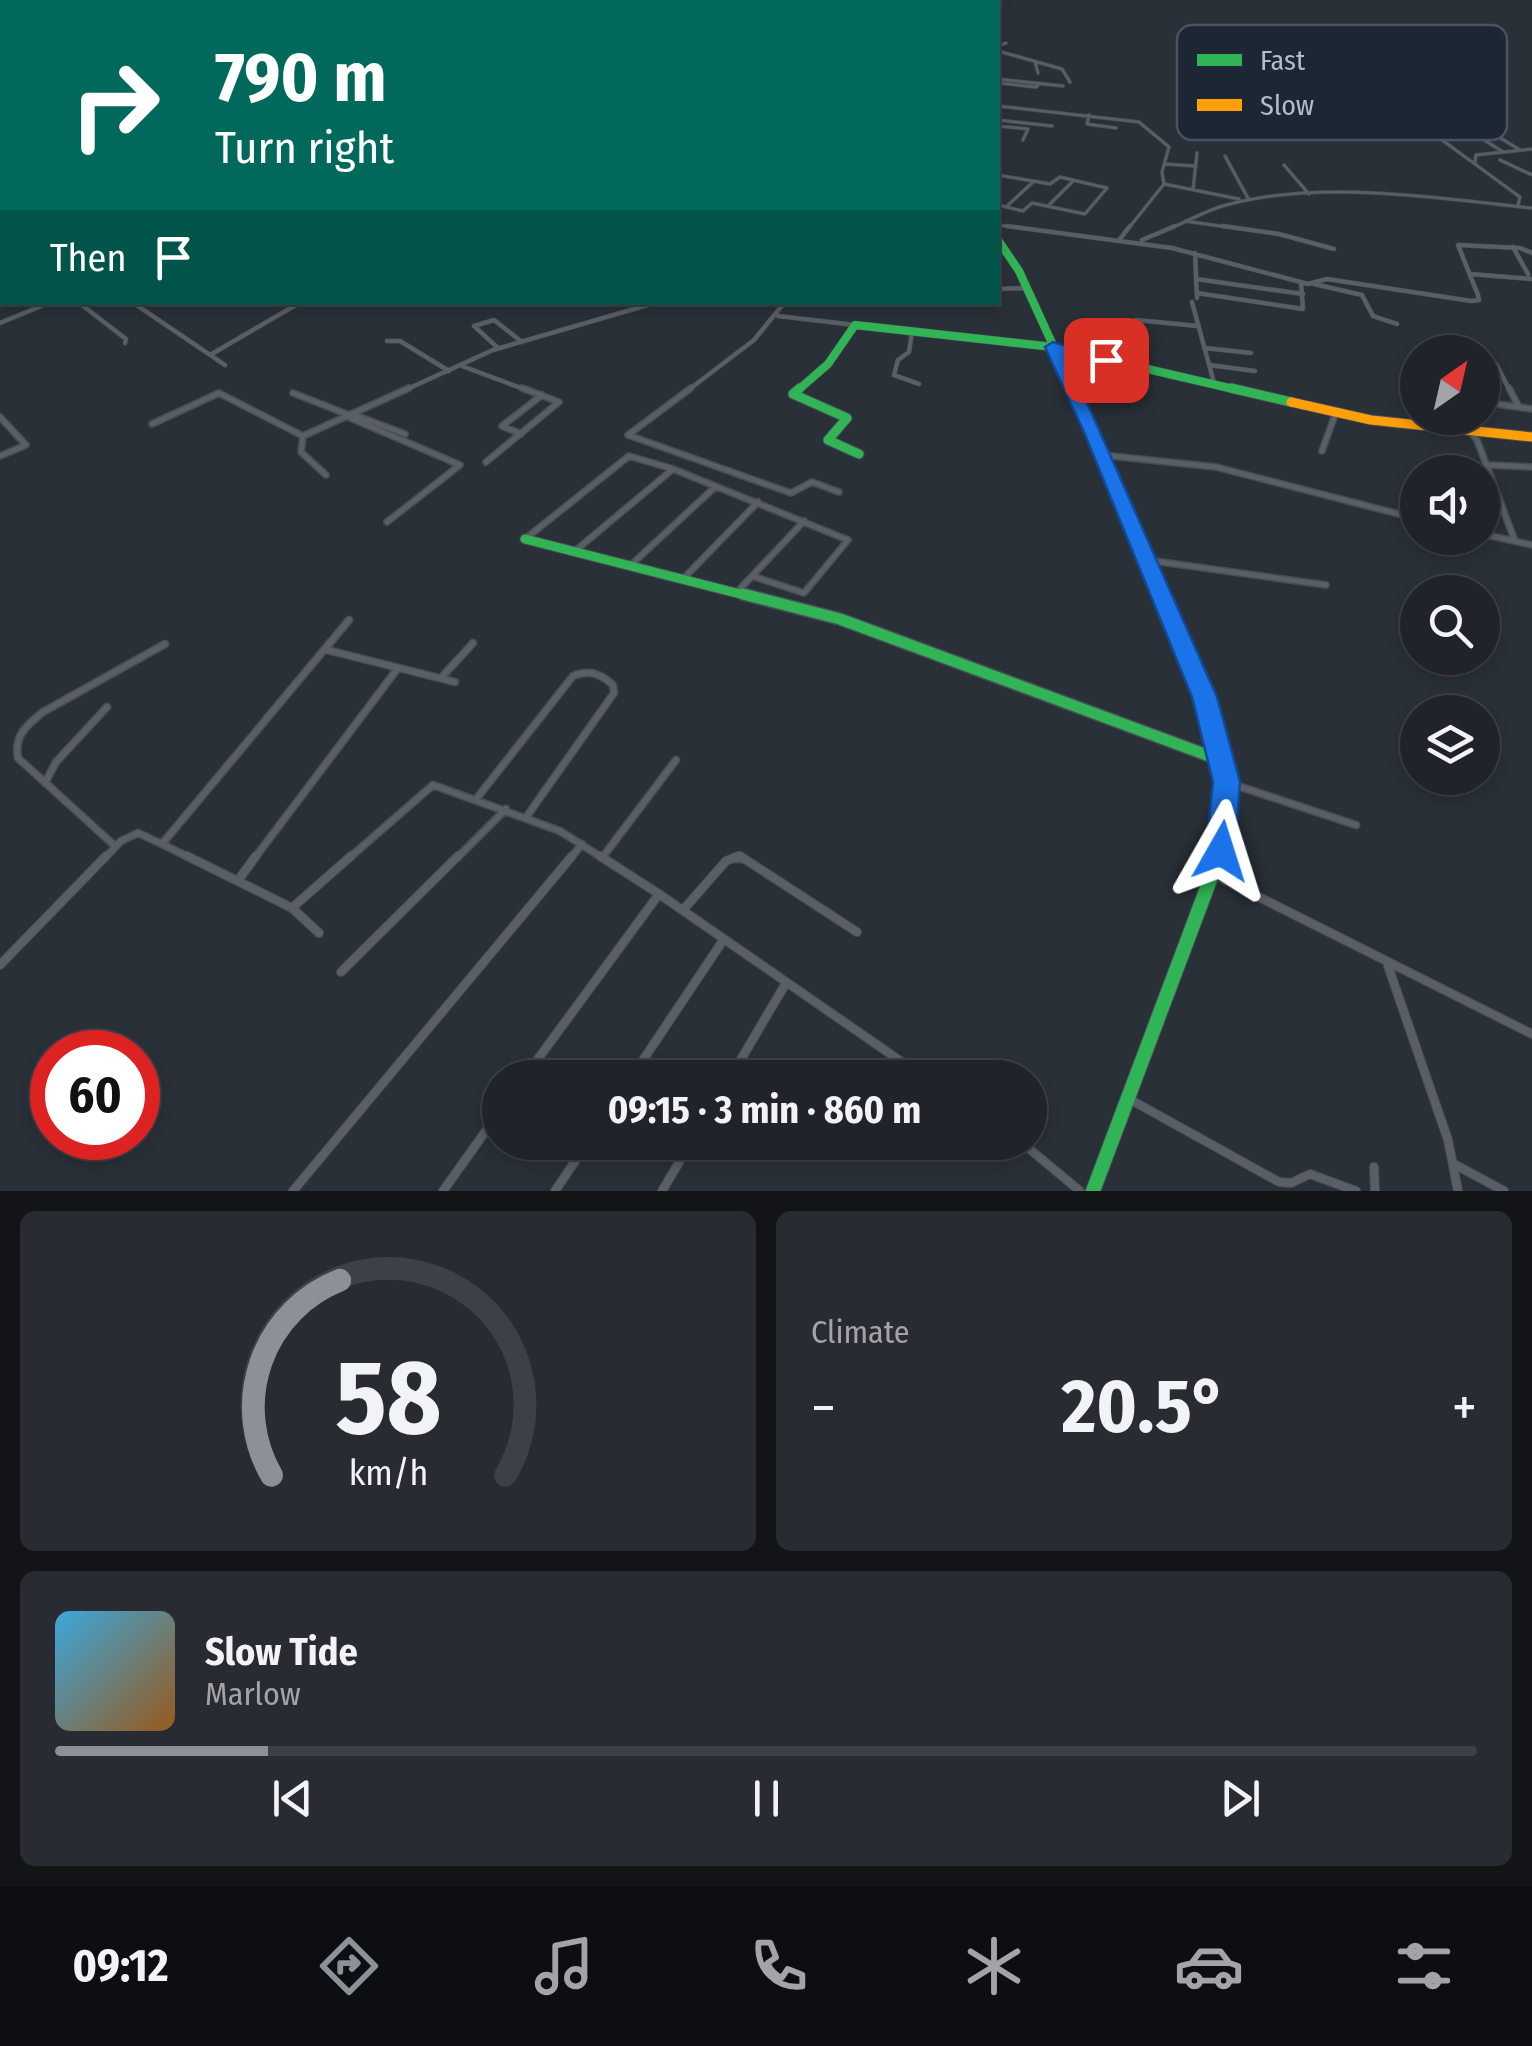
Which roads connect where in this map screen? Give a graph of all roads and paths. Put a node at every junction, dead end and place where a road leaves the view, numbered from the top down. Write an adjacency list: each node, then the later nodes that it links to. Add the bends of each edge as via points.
1 (1006, 44): 2 (street)
2 (1000, 47)
3 (1000, 49): 4 (street)
4 (1035, 62): 5 (street); 7 (street, via 1062,69)
5 (1038, 74)
6 (1000, 81): 8 (street)
7 (1070, 82)
8 (1063, 86)
9 (1000, 106): 10 (street)
10 (1089, 116): 14 (street, via 1087,124); 26 (street, via 1144,123 1156,141 1170,146)
11 (1000, 123): 13 (street)
12 (1000, 123): 15 (street, via 1028,130)
13 (1052, 126)
14 (1116, 128)
15 (1023, 140)
16 (1442, 140): 25 (street)
17 (1484, 140): 21 (street)
18 (1504, 140): 20 (street)
19 (1532, 149): 20 (street)
20 (1520, 150): 21 (street)
21 (1504, 152): 25 (street, via 1475,156)
22 (1197, 154): 28 (street)
23 (1225, 156): 36 (street)
24 (1500, 160): 30 (street)
25 (1475, 163): 37 (street, via 1520,197)
26 (1165, 164): 28 (street); 33 (street)
27 (1284, 165): 35 (street)
28 (1195, 166): 34 (street)
29 (1000, 175): 31 (street)
30 (1532, 175)
31 (1034, 180): 32 (street); 41 (street)
32 (1074, 180): 39 (street); 39 (street, via 1107,188 1085,214)
33 (1164, 184): 34 (street); 44 (street)
34 (1192, 190): 36 (street)
35 (1309, 194): 36 (street); 37 (street)
36 (1248, 200): 42 (street)
37 (1519, 205): 40 (street)
38 (1000, 206): 41 (street)
39 (1048, 206): 41 (street)
40 (1532, 206)
41 (1006, 207)
42 (1182, 221): 45 (street); 48 (street)
43 (1000, 225): 44 (street)
44 (1120, 240): 45 (street)
45 (1140, 242): 50 (street)
46 (1000, 243): 56 (street)
47 (1513, 247): 49 (street); 51 (street, via 1458,245); 52 (street)
48 (1334, 249)
49 (1532, 252)
50 (1195, 254): 53 (street); 54 (street)
51 (1470, 274): 52 (street); 55 (street, via 1477,301 1327,278)
52 (1530, 276)
53 (1196, 279): 58 (street); 59 (street)
54 (1301, 282): 55 (street); 58 (street)
55 (1314, 284): 69 (street, via 1362,296 1373,316)
56 (1027, 288): 57 (street); 76 (street)
57 (1000, 289)
58 (1302, 294): 59 (street, via 1303,310)
59 (1195, 298): 71 (street)
60 (45, 305): 68 (street)
61 (82, 305): 75 (street)
62 (136, 305): 80 (street)
63 (296, 305): 80 (street)
64 (648, 305): 74 (street)
65 (783, 305): 66 (street)
66 (776, 316): 70 (street); 114 (street, via 628,434 792,492 812,482)
67 (1136, 320): 71 (street)
68 (0, 323)
69 (1397, 324)
70 (854, 326): 72 (street); 105 (street, via 828,364 793,394 847,418 828,440)
71 (1199, 326): 78 (street)
72 (912, 332): 76 (street); 87 (street, via 894,375)
73 (386, 341): 84 (street, via 400,341)
74 (522, 342): 77 (street); 77 (street, via 492,319 474,326)
75 (125, 343)
76 (1053, 347): 88 (street); 106 (street)
77 (498, 348): 83 (street)
78 (1205, 348): 79 (street); 81 (street)
79 (1251, 353)
80 (210, 355): 82 (street)
81 (1209, 364): 85 (street); 88 (street)
82 (225, 366)
83 (462, 366): 84 (street); 90 (street)
84 (449, 371): 95 (street)
85 (1255, 371)
86 (1500, 371): 92 (street)
87 (919, 384)
88 (1214, 384): 94 (street)
89 (293, 393): 95 (street)
90 (542, 394): 100 (street, via 560,404); 100 (street, via 502,426)
91 (1500, 404): 92 (street)
92 (1520, 407): 93 (street)
93 (1532, 409)
94 (1336, 412): 97 (street); 104 (street)
95 (349, 415): 99 (street); 102 (street); 119 (street, via 460,466)
96 (0, 417): 107 (street, via 26,445)
97 (1400, 421)
98 (152, 424): 102 (street, via 219,393)
99 (405, 434)
100 (521, 434): 108 (street)
101 (1500, 434): 103 (street)
102 (302, 436): 112 (street, via 302,452)
103 (1532, 437)
104 (1322, 450)
105 (859, 454)
106 (1102, 455): 117 (street, via 1216,467); 125 (street)
107 (0, 456)
108 (486, 462)
109 (1500, 466): 110 (street)
110 (1532, 468)
111 (673, 469): 113 (street); 121 (street, via 627,457); 124 (street)
112 (326, 475)
113 (715, 486): 116 (street); 126 (street)
114 (839, 492)
115 (1500, 498): 122 (street)
116 (758, 502): 118 (street); 128 (street)
117 (1400, 514)
118 (804, 520): 127 (street); 127 (street, via 848,541 808,591)
119 (387, 522)
120 (1500, 538): 122 (street)
121 (526, 539): 124 (street)
122 (1516, 542): 123 (street)
123 (1532, 546)
124 (575, 551): 126 (street)
125 (1147, 560): 129 (street); 140 (street, via 1205,697)
126 (632, 564): 128 (street)
127 (752, 576): 130 (street)
128 (684, 578): 130 (street)
129 (1326, 585)
130 (738, 591): 140 (street, via 888,634)
131 (348, 620): 134 (street)
132 (473, 643): 136 (street)
133 (165, 644): 142 (street, via 21,732 18,758)
134 (326, 650): 135 (street); 147 (street)
135 (398, 668): 136 (street); 152 (street)
136 (442, 678): 137 (street)
137 (455, 682)
138 (107, 707): 142 (street)
139 (676, 760): 150 (street)
140 (1223, 760): 141 (street)
141 (1226, 782): 146 (street); 151 (street)
142 (45, 783): 149 (street)
143 (477, 798): 144 (street); 145 (street, via 573,676 585,671 604,677 614,694); 154 (street, via 440,784 424,789)
144 (507, 808): 145 (street); 161 (street)
145 (528, 816): 148 (street)
146 (1356, 825)
147 (162, 844): 149 (street, via 135,833); 152 (street)
148 (582, 844): 150 (street); 175 (street)
149 (114, 846): 160 (street)
150 (602, 858): 153 (street)
151 (1215, 875): 159 (street); 168 (street)
152 (239, 879): 154 (street)
153 (659, 894): 155 (street); 164 (street)
154 (292, 908): 157 (street)
155 (683, 910): 156 (street, via 726,861 739,856); 158 (street)
156 (856, 932)
157 (319, 933)
158 (724, 939): 162 (street); 165 (street)
159 (1387, 963): 163 (street); 173 (street)
160 (0, 965)
161 (340, 972)
162 (786, 983): 166 (street); 167 (street)
163 (1532, 1034)
164 (537, 1060)
165 (643, 1060)
166 (741, 1060)
167 (899, 1060)
168 (1128, 1099): 180 (street); 181 (street, via 1280,1182 1310,1174)
169 (482, 1136): 176 (street)
170 (576, 1160): 177 (street)
171 (680, 1160): 178 (street)
172 (1043, 1160): 179 (street)
173 (1454, 1164): 183 (street); 184 (street)
174 (1374, 1167): 182 (street)
175 (293, 1191)
176 (442, 1191)
177 (555, 1191)
178 (662, 1191)
179 (1080, 1191)
180 (1093, 1191)
181 (1356, 1191)
182 (1374, 1191)
183 (1458, 1191)
184 (1504, 1191)

